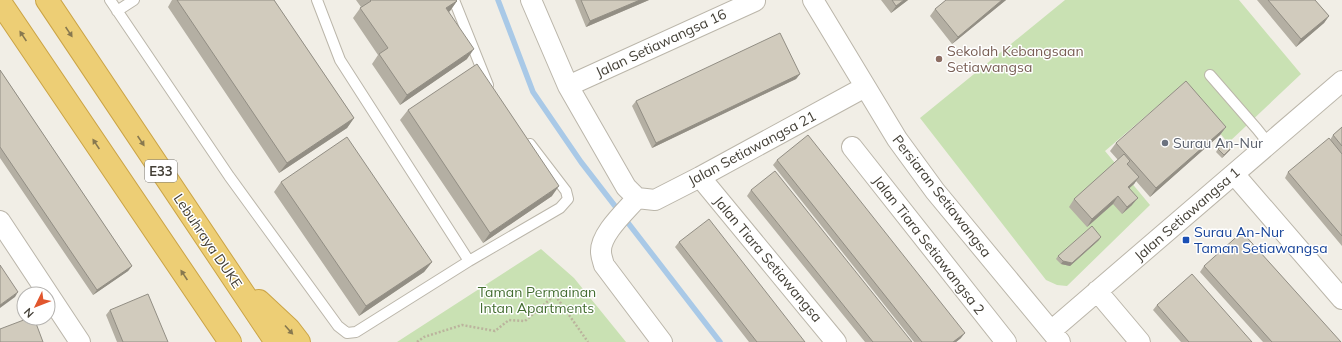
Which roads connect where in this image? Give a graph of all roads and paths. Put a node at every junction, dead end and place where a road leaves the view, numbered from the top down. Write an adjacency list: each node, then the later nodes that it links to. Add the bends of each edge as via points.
1 (47, 0): 24 (highway, Lebuhraya DUKE / E33, one-way to 24)
2 (110, 0): 10 (lane)
3 (134, 0): 10 (lane)
4 (317, 0): 23 (lane, via 340,60)
5 (454, 0): 15 (lane)
6 (531, 0): 13 (street)
7 (813, 0): 14 (street, Persiaran Setiawangsa)
8 (755, 1): 13 (street, Jalan Setiawangsa 16)
9 (0, 2): 27 (highway, E33, one-way to 9)
10 (118, 11): 23 (lane, via 229,176 338,326 347,333 356,332)
11 (1210, 75): 17 (lane)
12 (1342, 81): 17 (street, Jalan Setiawangsa 1)
13 (568, 86): 21 (street, via 626,187)
14 (865, 87): 20 (street, Jalan Setiawangsa 21); 28 (street, Persiaran Setiawangsa, via 896,139 934,191)
15 (492, 95)
16 (524, 137): 23 (lane, via 566,191 568,199 560,208)
17 (1269, 144): 19 (street, Jalan Setiawangsa 1)
18 (852, 147): 29 (street, Jalan Tiara Setiawangsa 2)
19 (1234, 174): 25 (street, Jalan Setiawangsa 1); 26 (street)
20 (700, 177): 21 (street, Jalan Setiawangsa 21, via 655,200); 38 (street, Jalan Tiara Setiawangsa)
21 (632, 204): 37 (street, via 612,227 600,253 604,264)
22 (0, 221): 30 (street)
23 (469, 261)
24 (230, 274): 33 (highway, Lebuhraya DUKE / E33); 34 (highway, one-way to 34, via 289,329)
25 (1097, 291): 28 (street, Jalan Setiawangsa 1); 39 (street)
26 (1342, 299)
27 (201, 300): 31 (highway); 32 (highway, E33)
28 (1056, 337)
29 (998, 339)
30 (80, 342)
31 (226, 342)
32 (230, 342)
33 (276, 342)
34 (299, 342)
35 (417, 342): 36 (path, via 424,337 462,326 495,331 508,320 525,321 554,295)
36 (588, 342)
37 (662, 342)
38 (836, 342)
39 (1140, 342)

